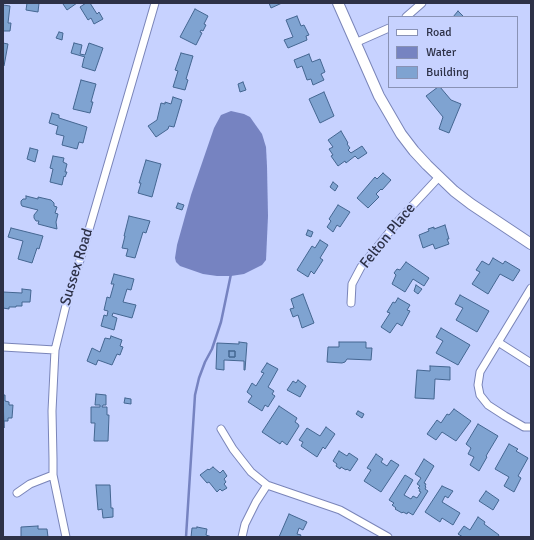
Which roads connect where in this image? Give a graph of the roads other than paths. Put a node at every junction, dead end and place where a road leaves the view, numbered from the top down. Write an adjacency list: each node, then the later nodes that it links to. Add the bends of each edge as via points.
1 (155, 3): 13 (street, Sussex Road, via 69,293)
2 (338, 3): 6 (main road)
3 (422, 3): 4 (street)
4 (407, 16)
5 (388, 28): 6 (street)
6 (354, 43): 7 (main road, via 389,115 414,151)
7 (439, 177): 8 (main road, via 471,204); 10 (street, Felton Place, via 361,267 352,284)
8 (531, 244)
9 (531, 288): 11 (street)
10 (352, 303)
11 (498, 342): 14 (street); 15 (street, via 480,372 480,395 488,405 505,416)
12 (3, 347): 13 (street)
13 (55, 350): 17 (street, Sussex Road, via 52,411)
14 (531, 363)
15 (531, 427)
16 (221, 429): 18 (street, via 251,472)
17 (53, 475): 19 (street, via 30,484); 20 (street, Sussex Road)
18 (267, 485): 21 (street, via 245,524); 22 (street, via 340,510)
19 (17, 493)
20 (66, 537)
21 (242, 537)
22 (388, 537)

